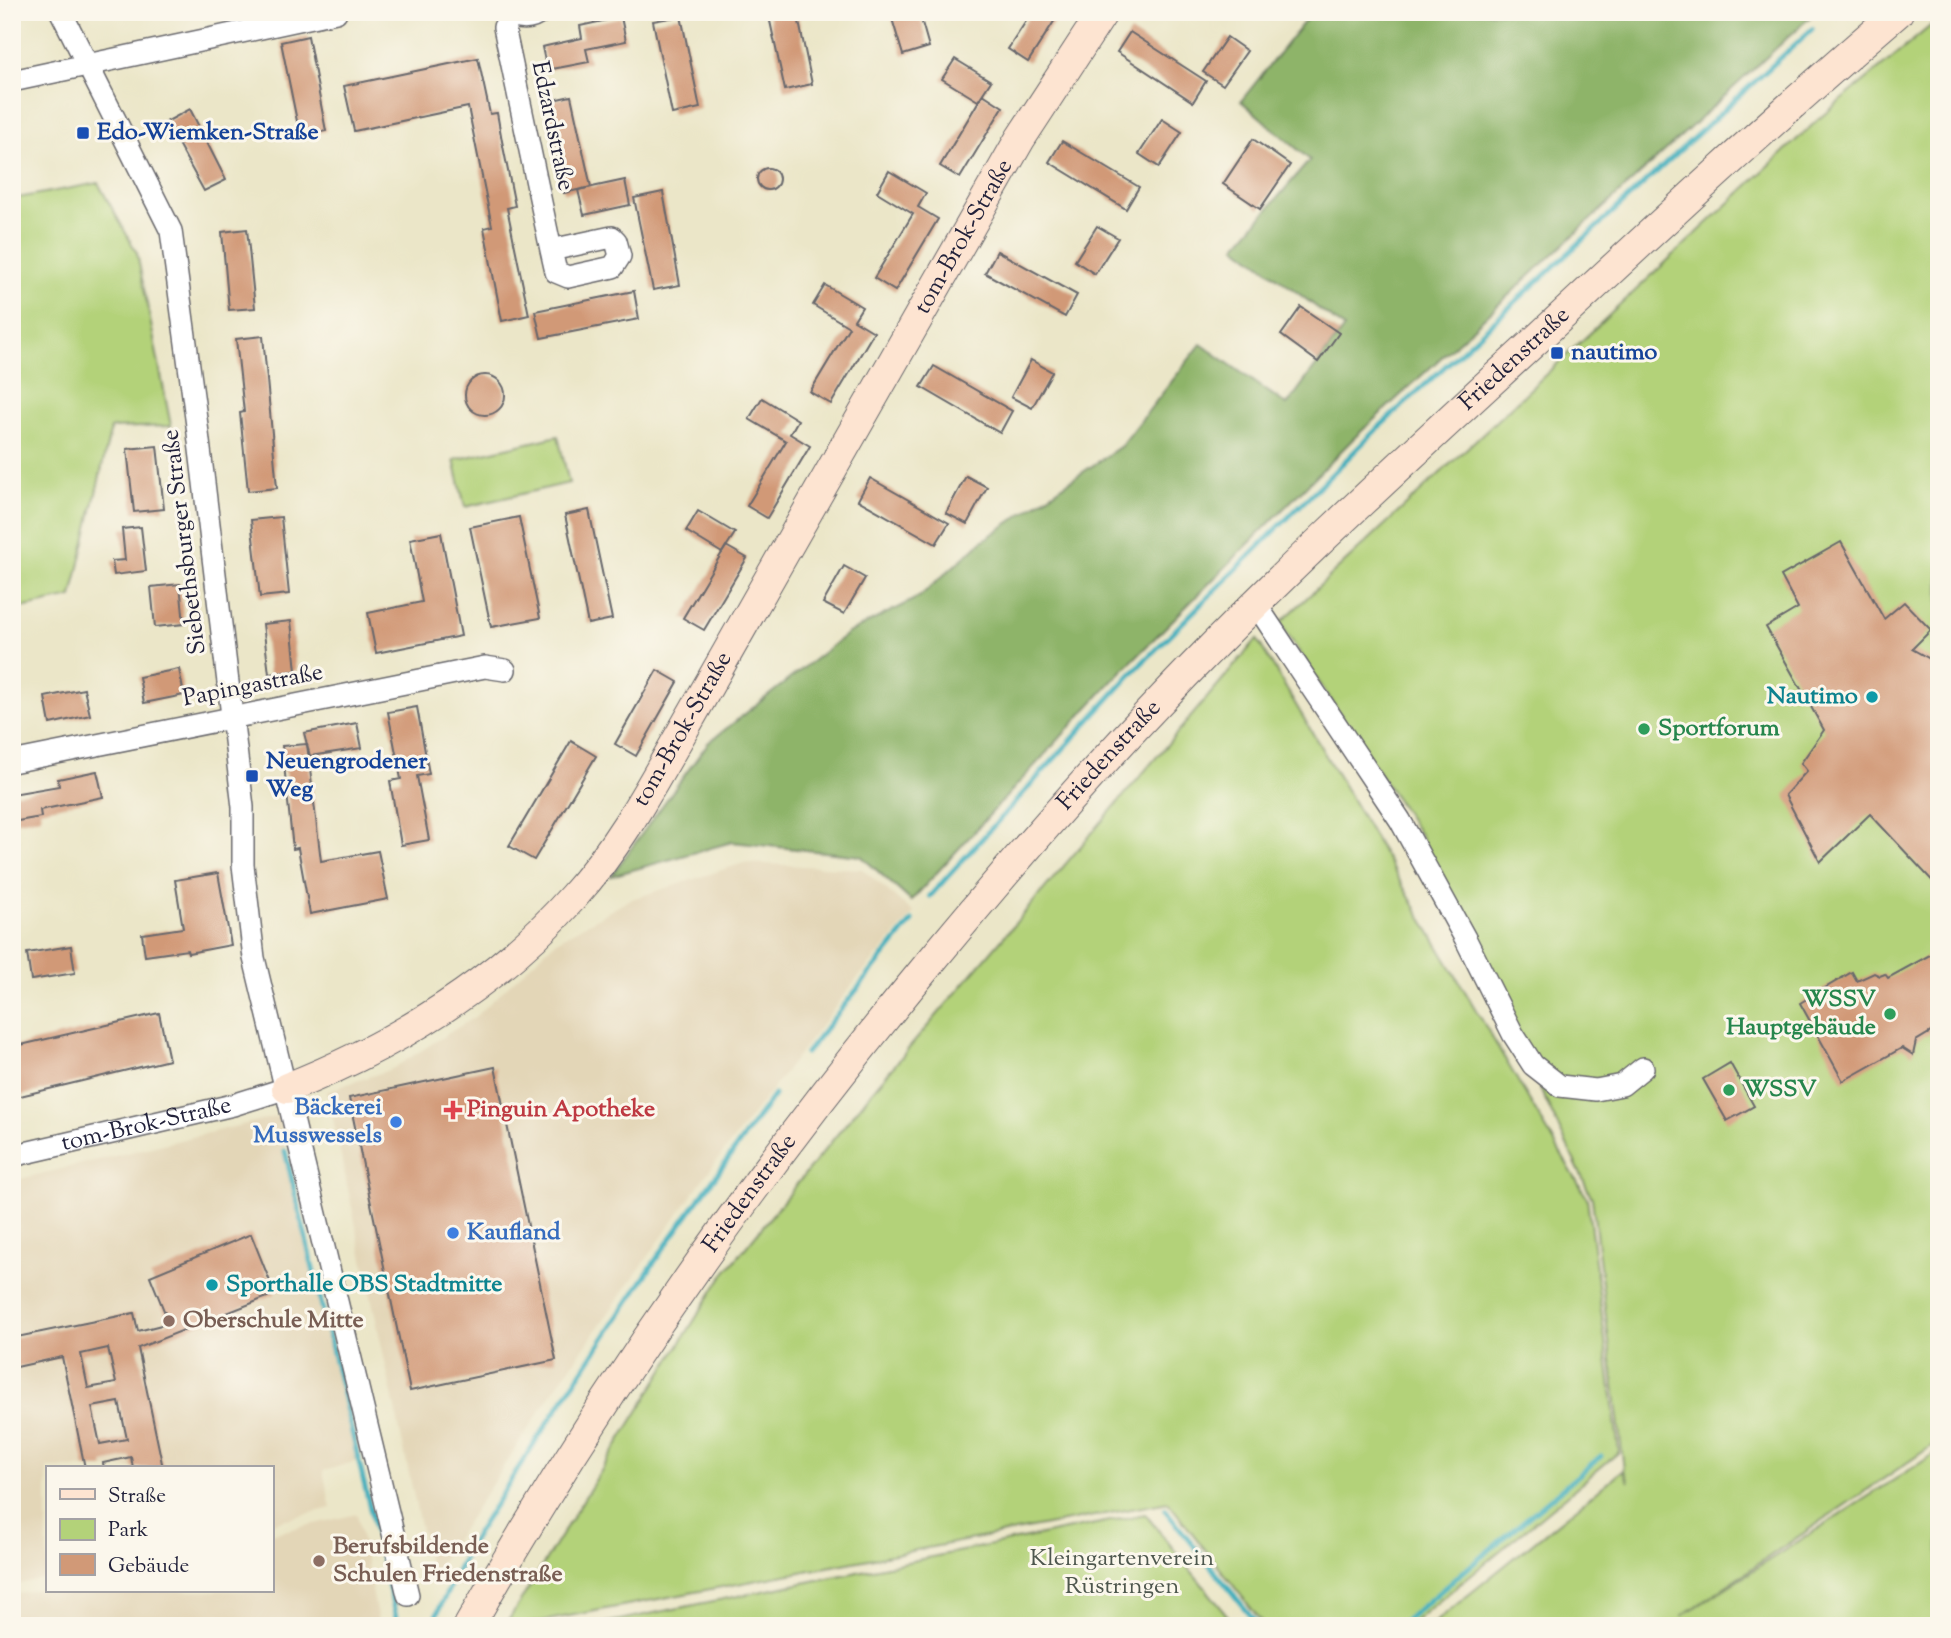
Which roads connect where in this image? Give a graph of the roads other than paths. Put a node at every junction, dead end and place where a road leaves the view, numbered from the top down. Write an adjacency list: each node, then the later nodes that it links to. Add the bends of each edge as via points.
1 (61, 12): 7 (street, Siebethsburger Straße)
2 (541, 12): 6 (street, via 529,19)
3 (1103, 12): 15 (main road, tom-Brok-Straße, via 1020,139 674,746 600,865 534,935 454,1000 372,1051)
4 (1898, 12): 10 (main road, Friedenstraße, via 1560,316)
5 (329, 13): 7 (street)
6 (511, 14): 9 (street, Edzardstraße, via 505,27)
7 (88, 65): 8 (street); 12 (street, Siebethsburger Straße, via 171,231)
8 (12, 81)
9 (551, 250)
10 (1253, 605): 14 (street, via 1400,820 1533,1065 1560,1086 1596,1090 1622,1085); 18 (main road, Friedenstraße, via 1049,821 846,1065 737,1208 582,1437)
11 (505, 670): 12 (street, Papingastraße, via 485,667)
12 (232, 718): 13 (street, Papingastraße); 15 (street, Siebethsburger Straße, via 254,958)
13 (12, 762)
14 (1643, 1068)
15 (287, 1088): 16 (street, tom-Brok-Straße, via 233,1105); 17 (street)
16 (12, 1156)
17 (408, 1595)
18 (469, 1626)

